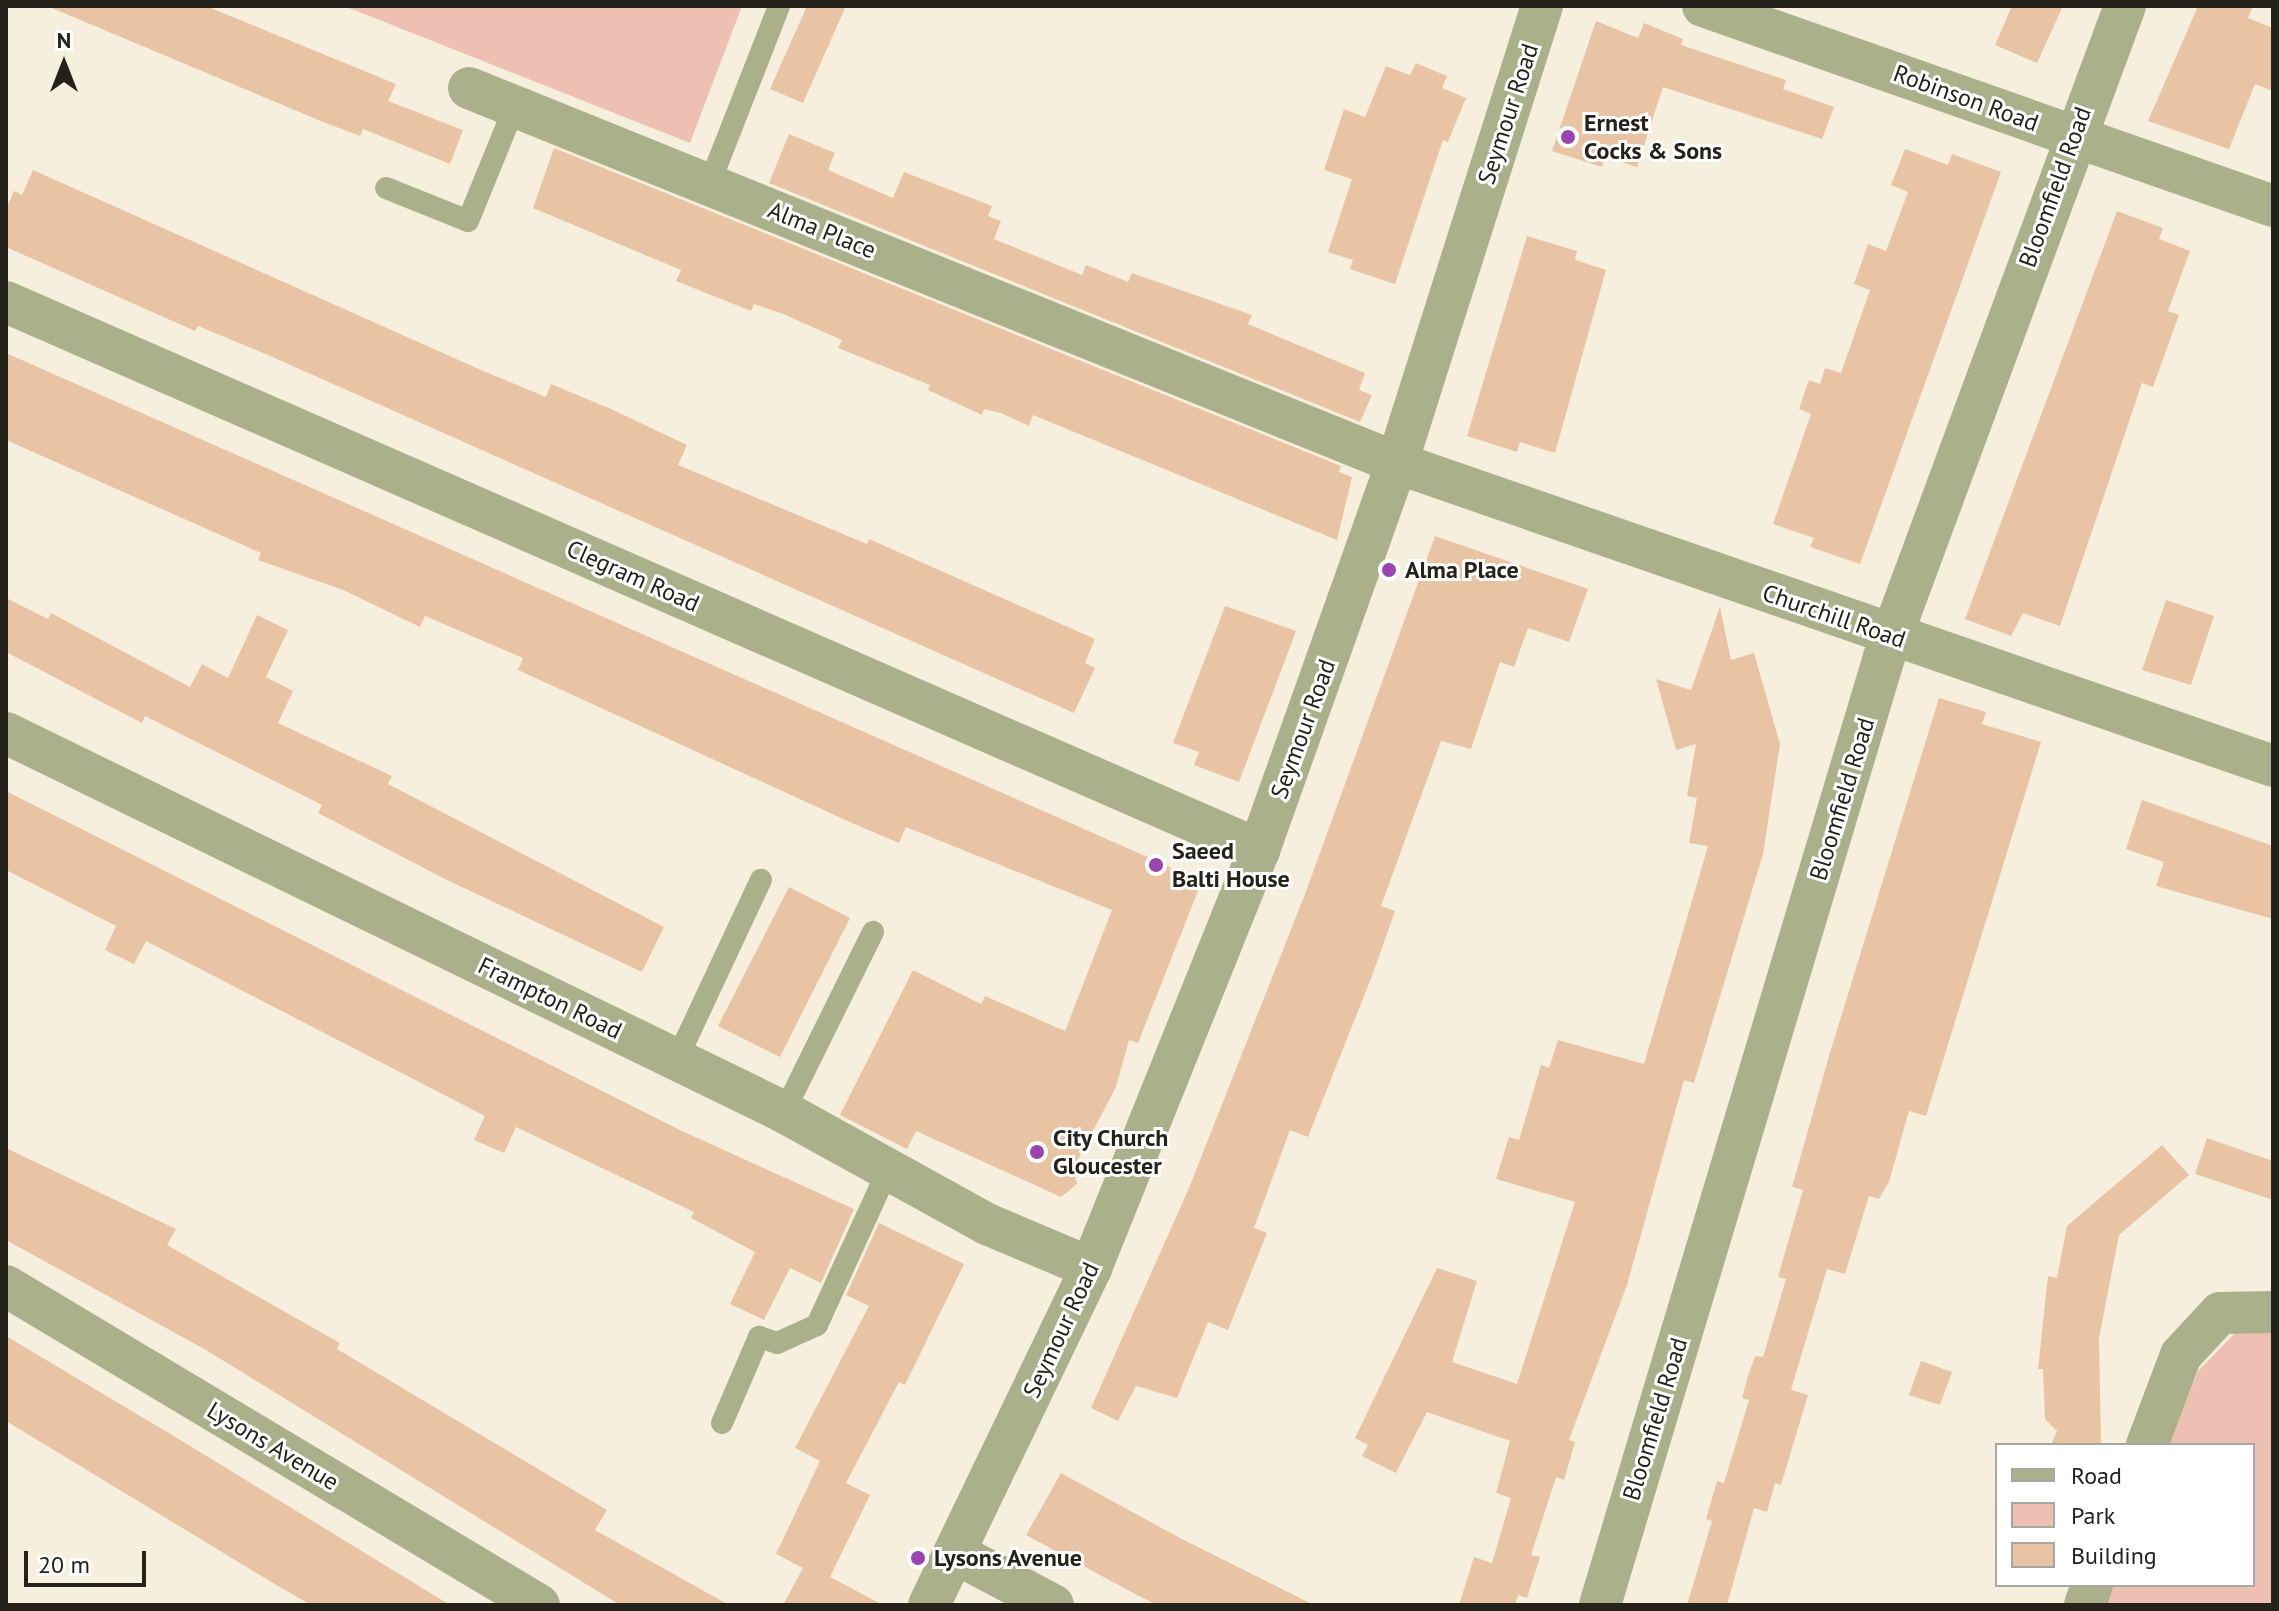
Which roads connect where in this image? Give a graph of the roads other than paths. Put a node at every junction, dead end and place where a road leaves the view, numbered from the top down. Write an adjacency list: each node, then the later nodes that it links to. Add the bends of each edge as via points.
1 (779, 6): 8 (lane)
2 (1542, 6): 12 (street, Seymour Road)
3 (1703, 6): 7 (street, Robinson Road)
4 (2125, 6): 7 (street, Bloomfield Road)
5 (469, 88): 6 (street, Alma Place)
6 (515, 106): 8 (street, Alma Place); 9 (lane, via 468,221)
7 (2073, 137): 10 (street, Robinson Road); 13 (street, Bloomfield Road)
8 (709, 185): 12 (street, Alma Place)
9 (386, 188)
10 (2273, 206)
11 (6, 302): 16 (street, Clegram Road)
12 (1397, 463): 13 (street, Churchill Road); 16 (street, Seymour Road)
13 (1892, 636): 15 (street, Churchill Road); 31 (street, Bloomfield Road)
14 (6, 733): 19 (street, Frampton Road)
15 (2273, 766)
16 (1259, 850): 22 (street, Seymour Road)
17 (761, 880): 19 (lane)
18 (873, 932): 20 (lane)
19 (677, 1059): 20 (street, Frampton Road)
20 (784, 1112): 21 (street, Frampton Road)
21 (887, 1172): 22 (street, Frampton Road); 25 (lane, via 817,1325 777,1343 759,1337)
22 (1091, 1268): 27 (street, Seymour Road)
23 (6, 1286): 28 (street, Lysons Avenue)
24 (2273, 1312): 26 (street, via 2220,1313 2181,1355)
25 (722, 1423)
26 (2148, 1443)
27 (955, 1553): 29 (street, Seymour Road); 30 (street)
28 (539, 1605)
29 (929, 1605)
30 (1053, 1605)
31 (1600, 1605)

